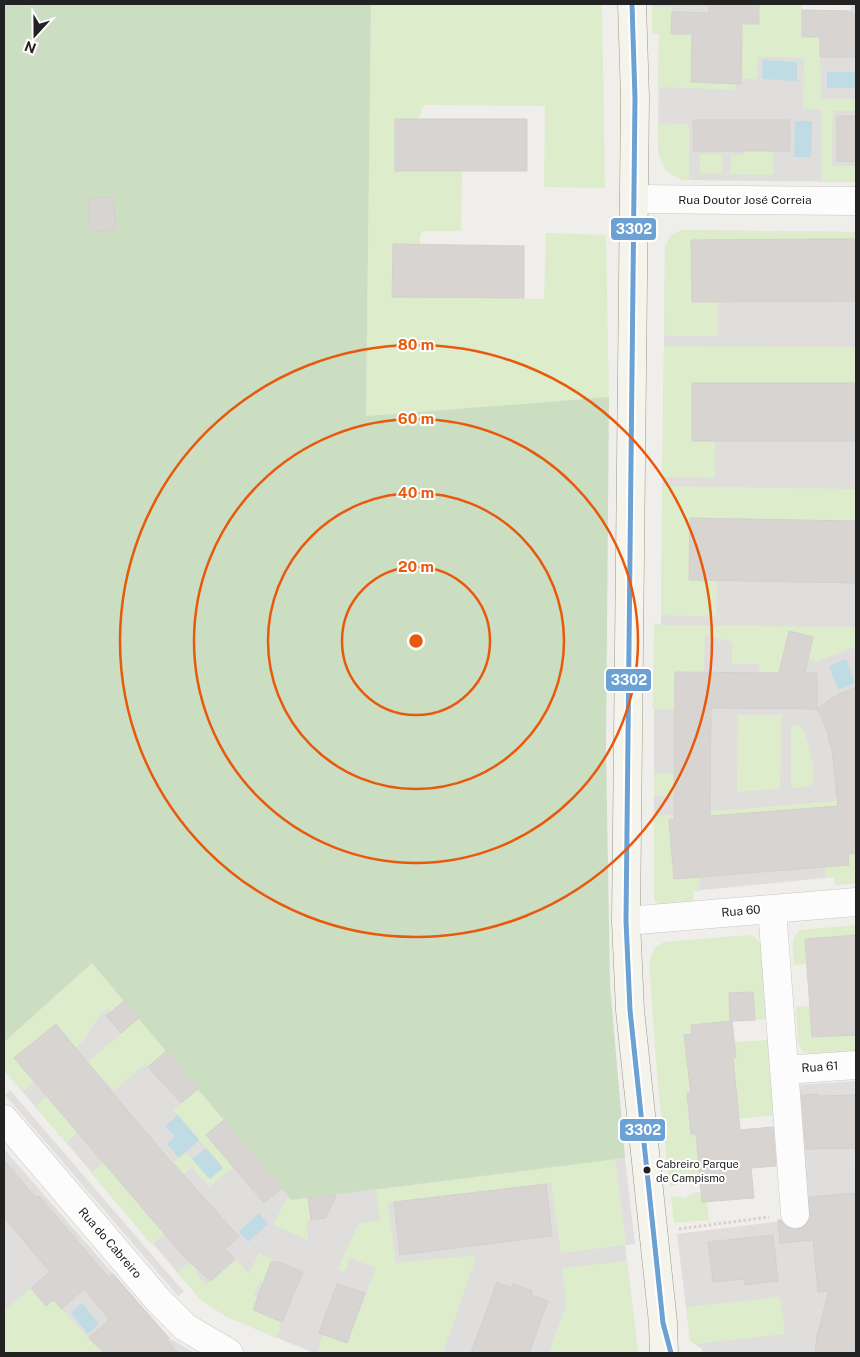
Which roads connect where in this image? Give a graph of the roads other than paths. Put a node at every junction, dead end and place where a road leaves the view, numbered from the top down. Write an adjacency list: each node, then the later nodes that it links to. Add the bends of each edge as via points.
1 (632, 4): 2 (street)
2 (634, 199): 3 (street, Rua Doutor José Correia); 6 (street)
3 (856, 201)
4 (856, 902): 5 (street, Rua 60)
5 (772, 909): 6 (street, Rua 60); 8 (street)
6 (626, 921): 11 (street, via 630,1010)
7 (856, 1065): 8 (street, Rua 61)
8 (784, 1070): 10 (street)
9 (4, 1119): 12 (street, Rua do Cabreiro, via 159,1301 184,1327)
10 (794, 1214)
11 (663, 1323): 13 (street); 14 (street)
12 (229, 1353)
13 (664, 1353)
14 (671, 1353)

